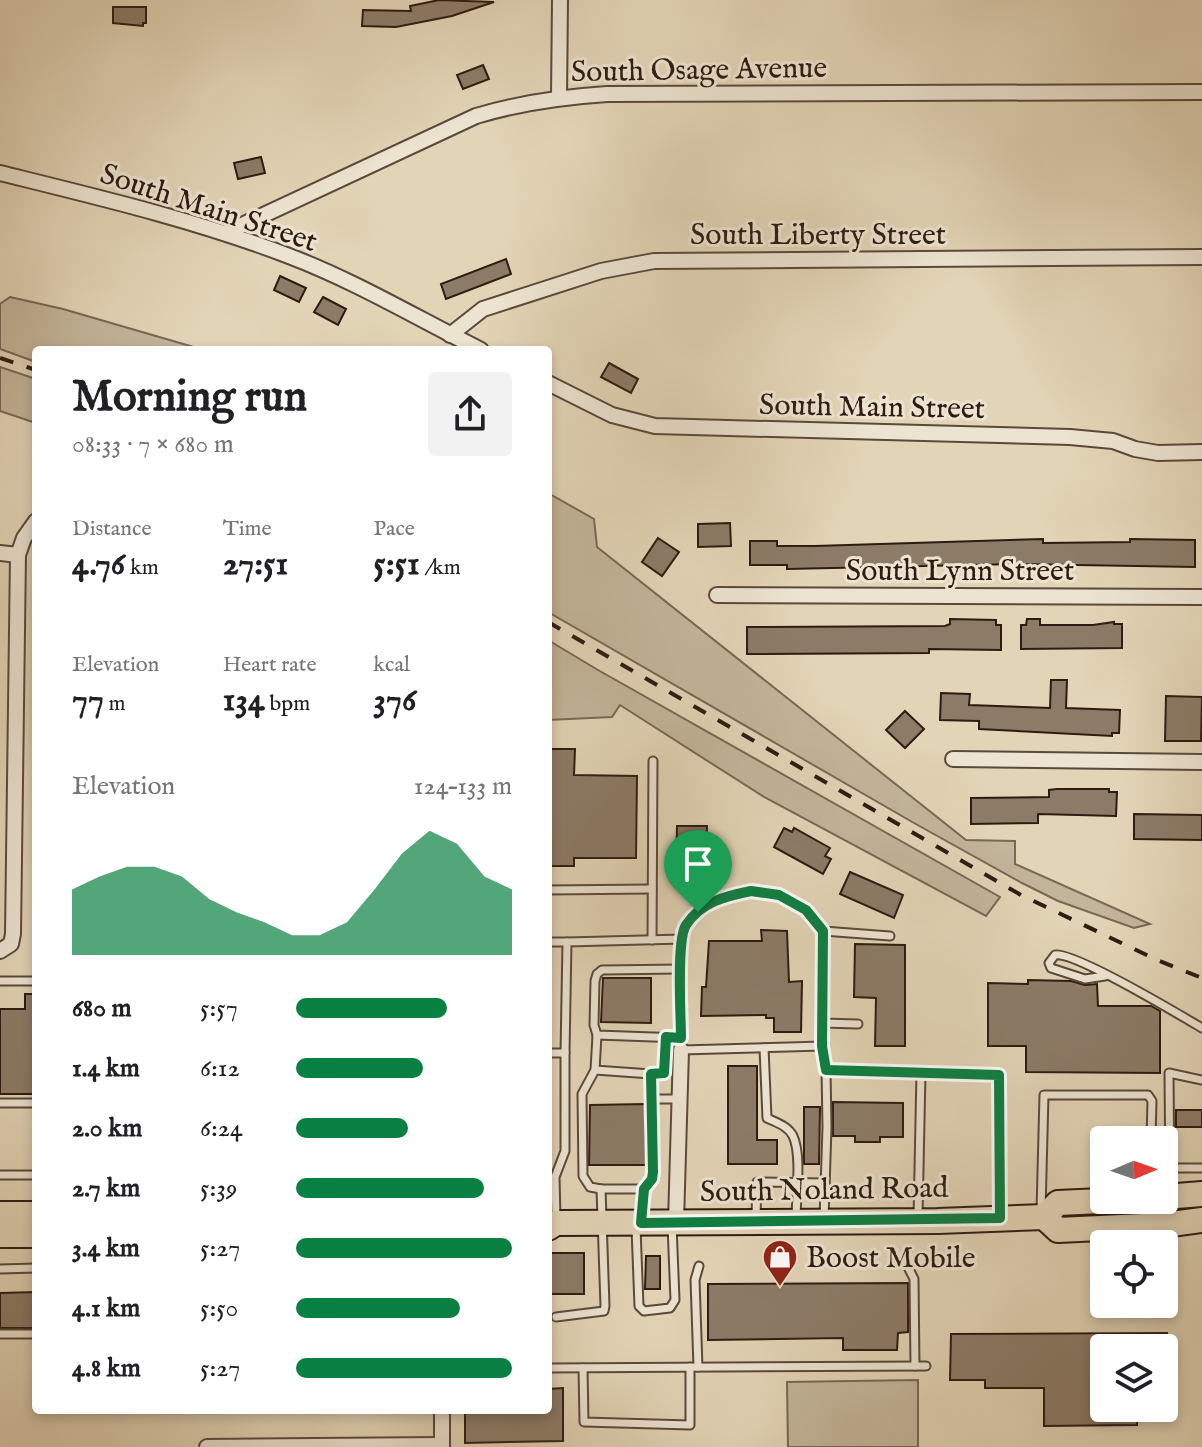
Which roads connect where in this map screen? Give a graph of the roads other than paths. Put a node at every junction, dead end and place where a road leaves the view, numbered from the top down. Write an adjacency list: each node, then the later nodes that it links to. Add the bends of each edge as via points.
1 (560, 0): 3 (street)
2 (1202, 92): 3 (street, South Osage Avenue)
3 (559, 97): 5 (street, South Osage Avenue, via 476,116)
4 (0, 173): 5 (street, South Main Street)
5 (225, 233): 7 (street, South Main Street, via 348,281)
6 (1202, 257): 7 (street, South Liberty Street, via 654,261 601,271 483,309)
7 (450, 335): 8 (street, South Main Street)
8 (473, 346)
9 (552, 385): 10 (street, South Main Street, via 612,415 655,426 1070,437 1158,453)
10 (1202, 452)
11 (32, 527): 13 (street)
12 (0, 553): 13 (street)
13 (18, 555): 27 (street, via 13,934)
14 (717, 595): 15 (street, South Lynn Street)
15 (1202, 597)
16 (953, 759): 18 (street)
17 (653, 761): 19 (lane)
18 (1202, 762)
19 (652, 889): 20 (lane); 24 (lane)
20 (552, 890)
21 (823, 931): 22 (lane); 23 (lane, via 806,910 779,895 751,891 721,897 698,912 684,927); 32 (lane)
22 (890, 936)
23 (682, 939): 24 (lane); 28 (lane)
24 (652, 940): 26 (lane)
25 (552, 942): 26 (lane)
26 (567, 942): 41 (lane)
27 (5, 948)
28 (681, 969): 35 (lane, via 602,970 597,974); 37 (lane)
29 (1105, 976): 29 (lane, via 1062,953 1049,963 1085,979); 34 (lane)
30 (0, 981): 31 (lane)
31 (32, 981)
32 (822, 1023): 33 (lane); 38 (lane)
33 (858, 1024)
34 (1202, 1028)
35 (597, 1035): 36 (lane); 42 (lane)
36 (666, 1037): 37 (lane); 45 (lane)
37 (681, 1044): 39 (lane); 46 (street)
38 (822, 1046): 39 (lane); 43 (lane)
39 (764, 1048): 59 (lane, via 767,1118 792,1134)
40 (552, 1053): 41 (lane)
41 (565, 1053): 67 (lane, via 565,1151 555,1177)
42 (595, 1070): 47 (lane); 61 (lane, via 582,1094 583,1176 590,1187)
43 (826, 1070): 44 (lane); 60 (lane)
44 (921, 1072): 71 (lane, via 999,1075); 74 (lane)
45 (664, 1073): 46 (lane); 47 (lane)
46 (680, 1073): 50 (street)
47 (651, 1074): 49 (lane)
48 (1202, 1080): 54 (lane, via 1169,1073)
49 (651, 1099): 50 (lane); 62 (lane, via 653,1172)
50 (680, 1099): 76 (street)
51 (0, 1103): 52 (lane)
52 (32, 1103)
53 (1151, 1126): 70 (lane, via 1148,1095 1044,1095)
54 (1170, 1126)
55 (1178, 1168): 56 (lane)
56 (1202, 1168)
57 (0, 1175): 58 (lane)
58 (32, 1175)
59 (796, 1182): 60 (lane); 77 (lane, via 757,1182); 78 (lane)
60 (825, 1183): 73 (lane)
61 (601, 1189): 62 (lane); 79 (lane)
62 (644, 1189): 80 (lane)
63 (1202, 1194): 64 (main road)
64 (1178, 1196)
65 (1090, 1202): 70 (main road, South Noland Road, via 1058,1203)
66 (0, 1205): 68 (lane)
67 (552, 1211)
68 (0, 1214): 69 (main road)
69 (32, 1214)
70 (1042, 1217): 71 (main road, South Noland Road); 72 (main road, South Noland Road, via 1058,1230)
71 (1000, 1218): 74 (main road, South Noland Road)
72 (1202, 1220)
73 (824, 1221): 74 (main road, South Noland Road); 78 (main road, South Noland Road)
74 (917, 1221)
75 (552, 1222): 79 (main road, South Noland Road)
76 (674, 1222): 77 (main road, South Noland Road); 80 (main road, South Noland Road); 80 (lane, via 675,1300 670,1308 648,1311 639,1306)
77 (756, 1222): 78 (main road, South Noland Road)
78 (796, 1222)
79 (602, 1223): 80 (main road, South Noland Road); 87 (lane, via 604,1311)
80 (639, 1223)
81 (0, 1235): 82 (main road)
82 (32, 1235)
83 (906, 1263): 90 (lane, via 914,1279)
84 (699, 1266): 92 (lane)
85 (32, 1268): 86 (lane)
86 (0, 1269)
87 (556, 1317)
88 (0, 1334): 89 (lane)
89 (32, 1334)
90 (915, 1366): 91 (lane); 92 (lane)
91 (926, 1366)
92 (694, 1367): 94 (lane); 94 (lane, via 690,1425 584,1422)
93 (552, 1368): 94 (lane)
94 (583, 1368)
95 (442, 1414): 96 (street)
96 (442, 1446): 97 (street)
97 (207, 1447)

